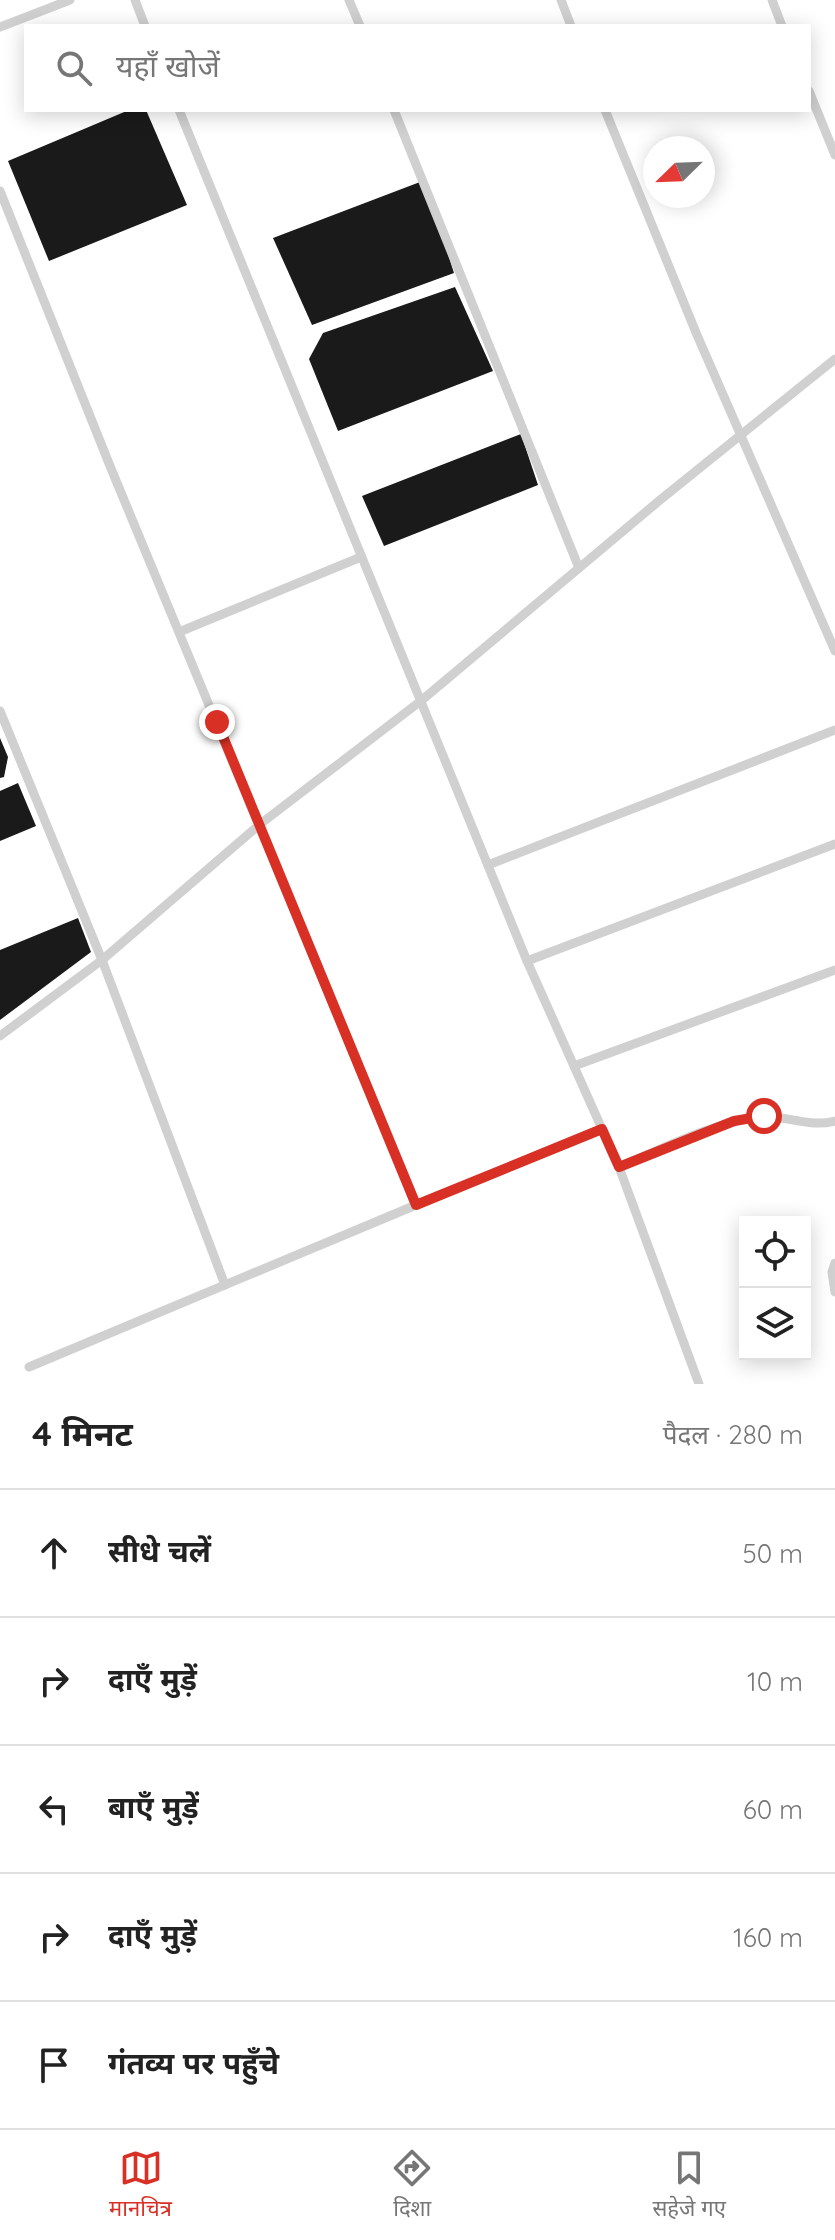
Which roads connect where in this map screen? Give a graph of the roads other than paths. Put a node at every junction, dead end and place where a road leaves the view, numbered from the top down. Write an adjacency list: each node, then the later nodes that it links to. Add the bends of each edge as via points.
1 (70, 0): 10 (lane)
2 (135, 0): 6 (lane)
3 (349, 0): 7 (lane)
4 (561, 0): 8 (lane)
5 (772, 0): 9 (lane)
6 (144, 24)
7 (359, 24)
8 (570, 24)
9 (781, 24)
10 (0, 27)
11 (811, 96): 15 (lane)
12 (180, 112): 19 (lane)
13 (395, 112): 20 (lane)
14 (606, 112): 18 (lane)
15 (835, 155)
16 (0, 191): 21 (lane)
17 (835, 359): 18 (lane)
18 (740, 435): 20 (lane); 22 (lane)
19 (361, 557): 21 (lane); 23 (lane)
20 (579, 568): 23 (lane)
21 (179, 632): 26 (lane)
22 (835, 651)
23 (422, 700): 26 (lane); 28 (lane)
24 (0, 711): 29 (lane)
25 (835, 730): 28 (lane)
26 (259, 825): 29 (lane); 37 (lane)
27 (835, 844): 30 (lane)
28 (488, 865): 30 (lane)
29 (102, 960): 32 (lane); 39 (lane)
30 (527, 961): 33 (lane)
31 (835, 970): 33 (lane)
32 (0, 1036)
33 (574, 1066): 35 (lane)
34 (835, 1121): 36 (lane, via 814,1124 764,1116 734,1121)
35 (602, 1129): 36 (lane); 37 (lane)
36 (619, 1167): 42 (lane)
37 (416, 1205): 39 (lane)
38 (835, 1263): 40 (lane)
39 (225, 1285): 41 (lane)
40 (835, 1292)
41 (29, 1367)
42 (699, 1384)

